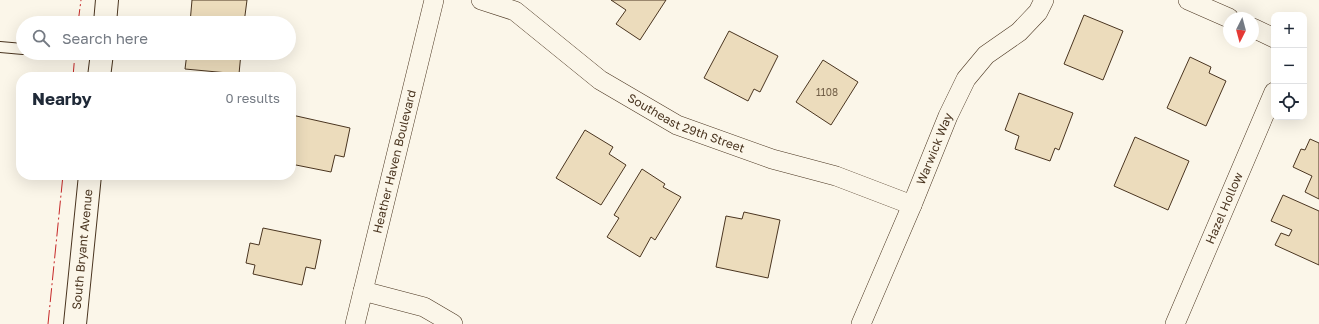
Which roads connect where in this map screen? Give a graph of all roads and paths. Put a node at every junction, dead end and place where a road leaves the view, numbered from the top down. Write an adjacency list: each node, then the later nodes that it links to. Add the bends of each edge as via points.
1 (108, 0): 7 (street)
2 (434, 0): 17 (street, Heather Haven Boulevard)
3 (481, 0): 16 (street, Southeast 29th Street, via 515,11 600,80 677,125 772,159 836,176)
4 (1044, 0): 16 (street, Warwick Way, via 1038,12 1019,32 986,55 966,79)
5 (1188, 0): 6 (street)
6 (1223, 15)
7 (106, 16)
8 (1259, 31): 9 (street)
9 (1271, 37)
10 (0, 47): 11 (lane)
11 (16, 48)
12 (101, 60): 13 (street)
13 (100, 72)
14 (1271, 99): 22 (street, Hazel Hollow)
15 (89, 180): 18 (street, South Bryant Avenue)
16 (912, 205): 21 (street, Warwick Way)
17 (363, 292): 19 (street, Heather Haven Boulevard); 20 (street, via 424,307)
18 (75, 324)
19 (355, 324)
20 (453, 324)
21 (861, 324)
22 (1175, 324)

